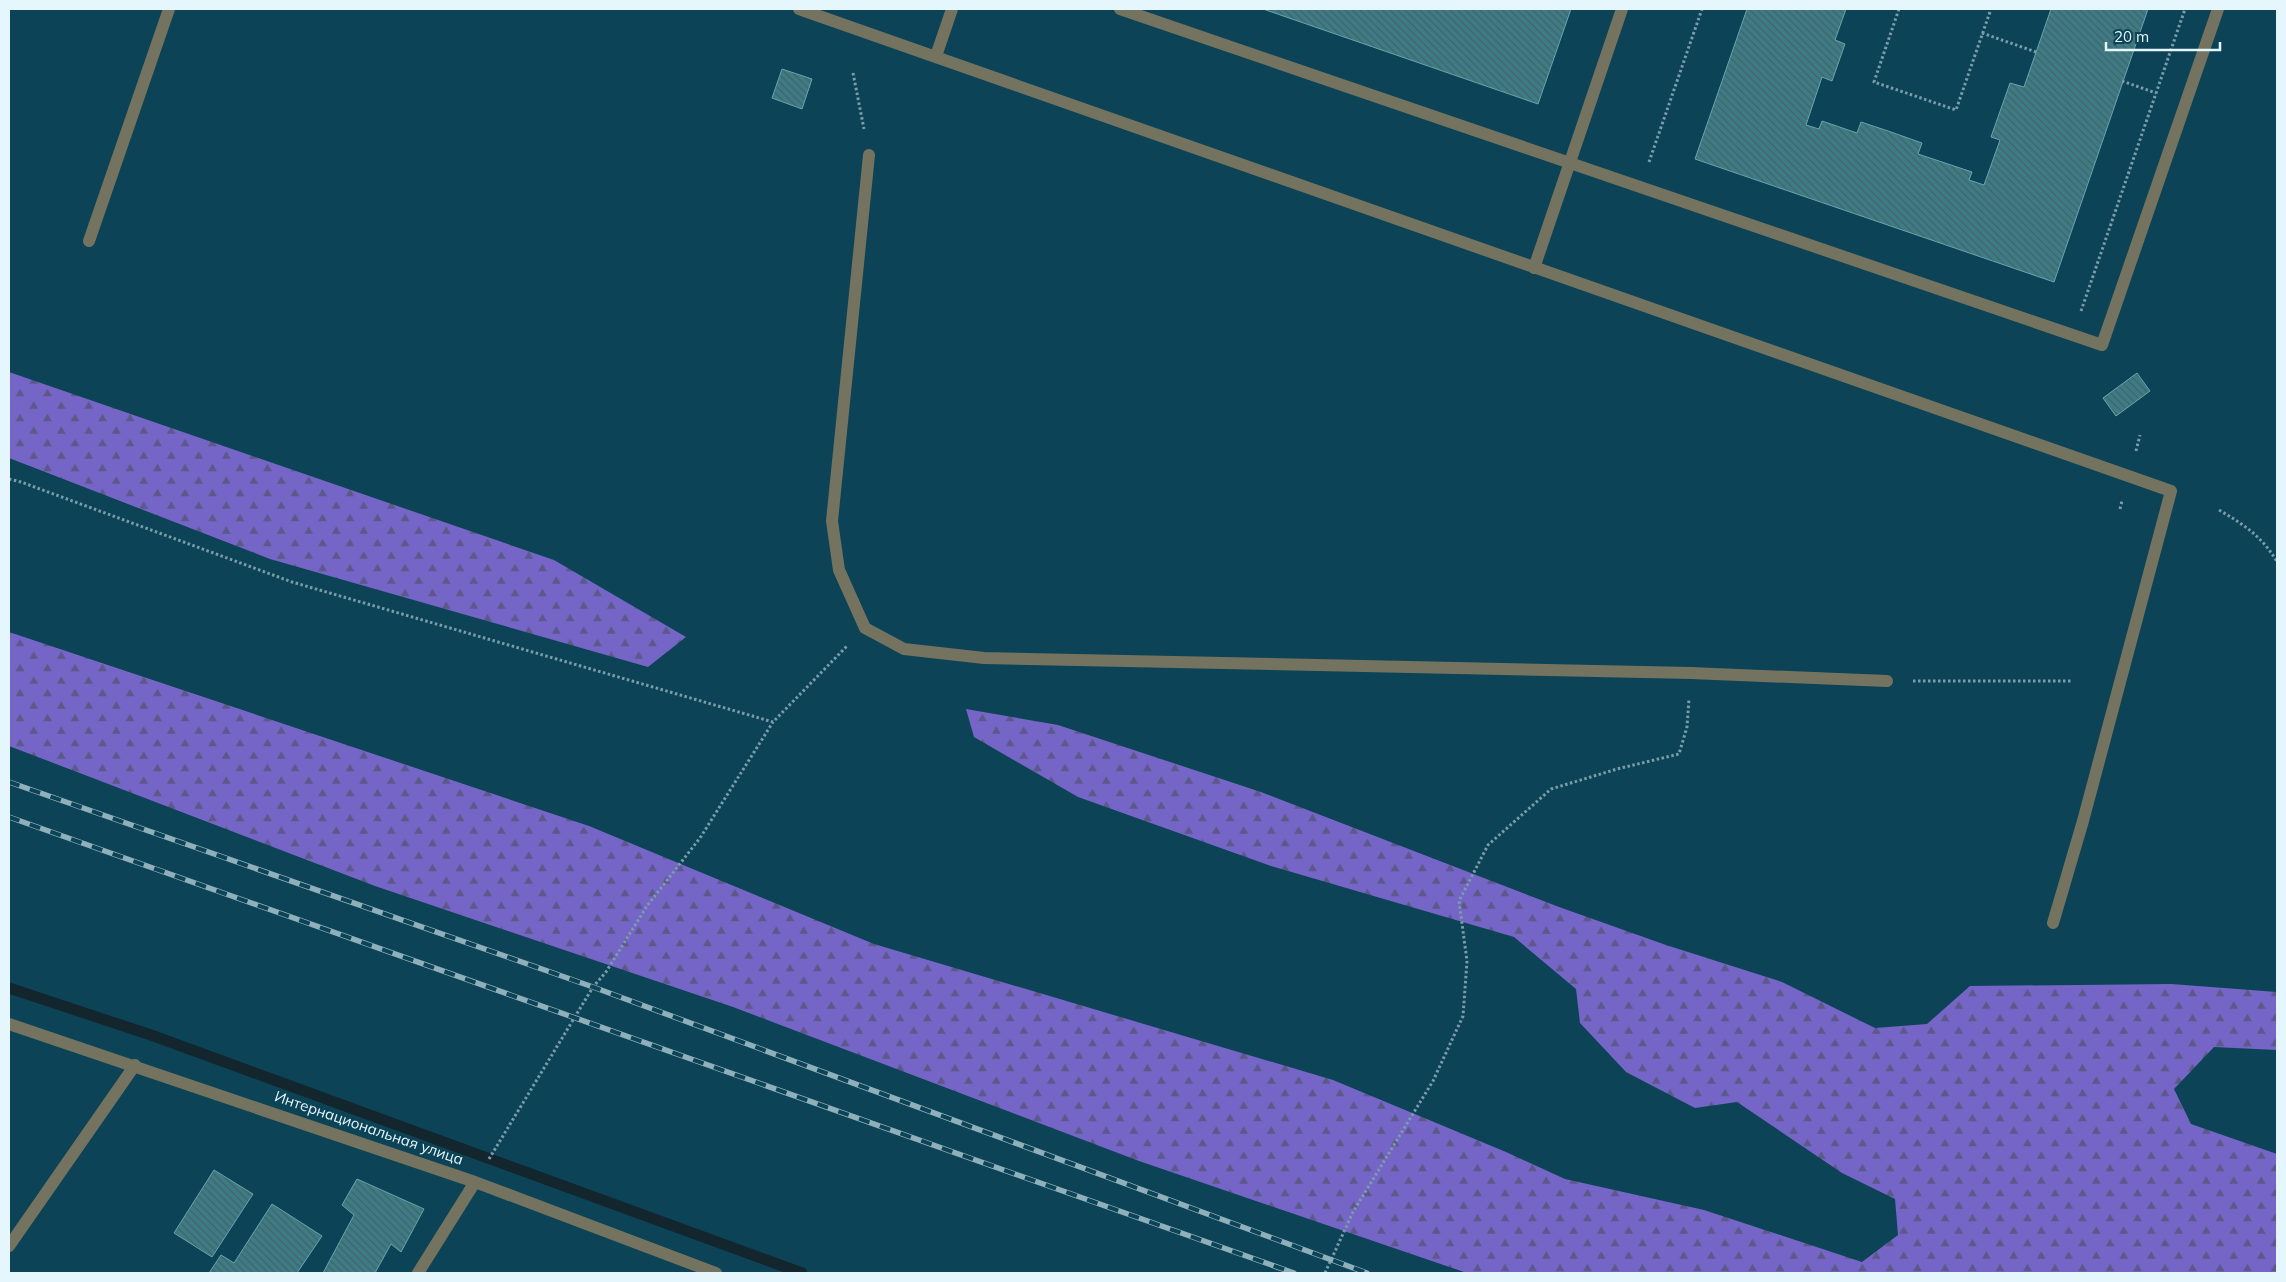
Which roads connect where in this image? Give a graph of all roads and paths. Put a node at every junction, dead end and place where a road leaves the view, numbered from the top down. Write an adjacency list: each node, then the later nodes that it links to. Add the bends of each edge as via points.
1 (168, 9): 21 (street)
2 (799, 9): 11 (street)
3 (952, 9): 14 (street)
4 (1120, 9): 19 (street)
5 (1622, 9): 19 (street)
6 (1702, 9): 20 (path)
7 (1899, 9): 12 (path, via 1874,82 1956,110)
8 (1991, 9): 12 (path)
9 (2185, 9): 17 (path)
10 (2218, 9): 19 (street, via 2102,345)
11 (836, 15): 14 (street)
12 (1982, 34): 13 (path)
13 (2036, 52)
14 (936, 56): 22 (street)
15 (853, 73): 18 (path)
16 (2122, 81): 17 (path)
17 (2156, 93): 23 (path)
18 (869, 155): 27 (street, via 832,521 839,570)
19 (1569, 163): 22 (street)
20 (1648, 166)
21 (89, 241)
22 (1534, 268): 32 (street, via 2171,491)
23 (2080, 314)
24 (9, 479): 31 (path, via 292,582)
25 (2219, 510): 26 (path, via 2248,527)
26 (2277, 562)
27 (865, 628): 28 (street, via 904,649 984,658); 31 (path)
28 (1690, 673): 29 (street); 40 (path, via 1687,727 1679,754 1550,789 1488,845 1459,901 1467,961 1463,1016 1433,1081 1353,1212)
29 (1887, 681): 30 (path)
30 (2073, 681)
31 (773, 722): 35 (path, via 700,838 647,906 593,987)
32 (2053, 923)
33 (9, 1024): 34 (street, Интернациональная улица)
34 (135, 1065): 36 (street, Интернациональная улица); 37 (street)
35 (498, 1145)
36 (475, 1182): 38 (street); 39 (street, Интернациональная улица)
37 (9, 1246)
38 (418, 1273)
39 (716, 1273)
40 (1325, 1273)

